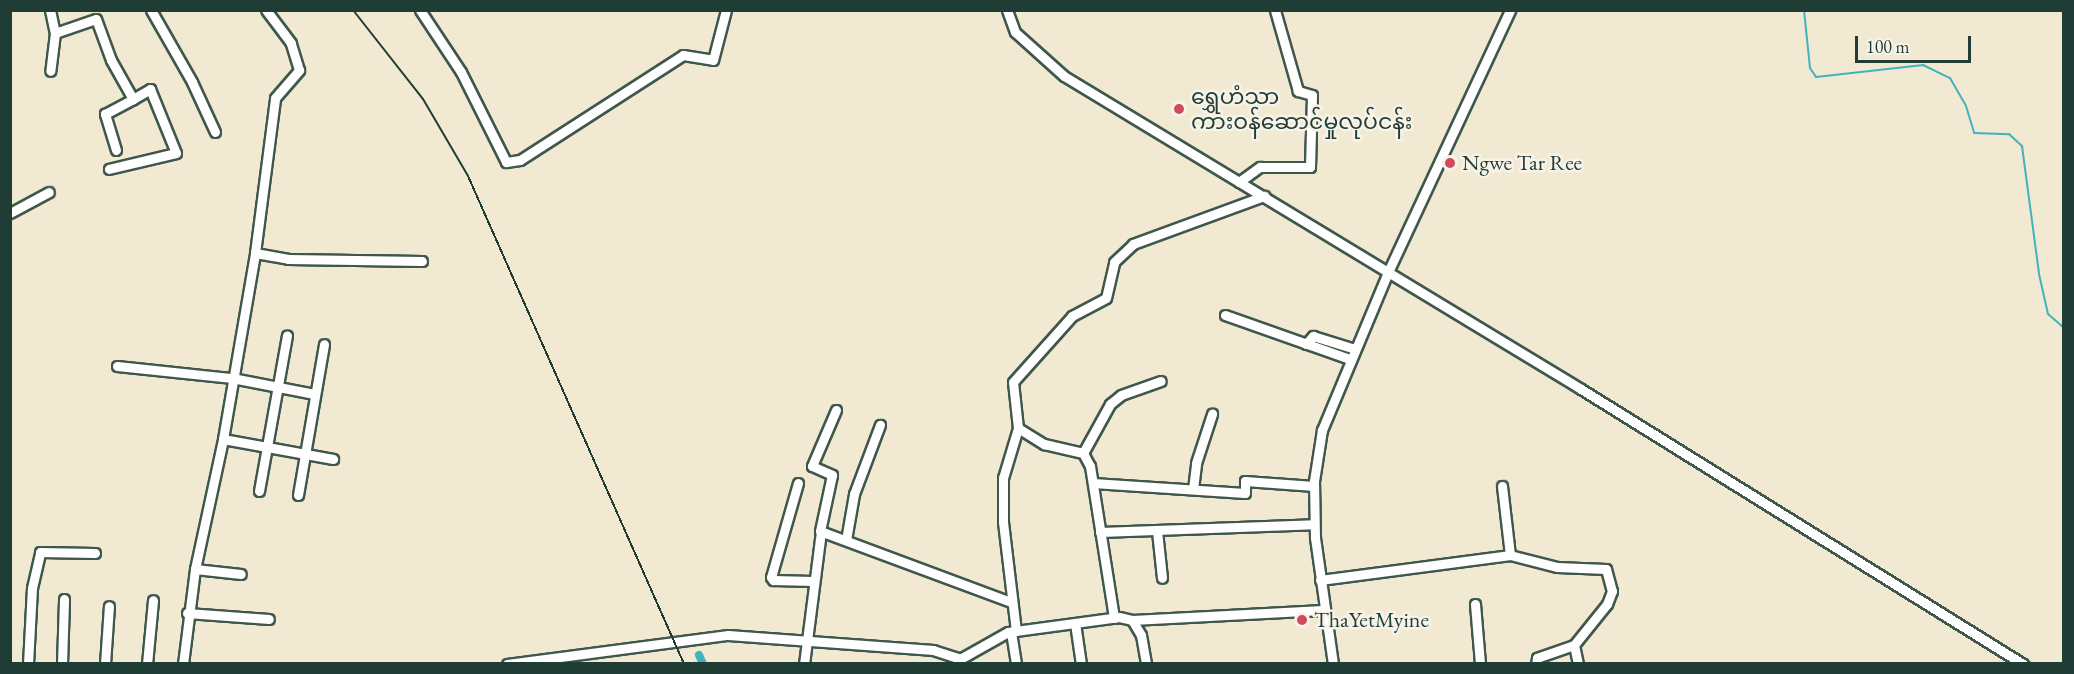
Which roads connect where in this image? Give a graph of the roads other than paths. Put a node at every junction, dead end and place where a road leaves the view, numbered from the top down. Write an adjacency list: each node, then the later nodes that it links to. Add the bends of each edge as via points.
1 (50, 10): 9 (street)
2 (151, 10): 12 (street)
3 (266, 10): 19 (street, via 291,43 299,70 275,98)
4 (420, 10): 5 (street, via 461,72 506,162 520,160 683,55 713,60)
5 (726, 10)
6 (1007, 10): 15 (street, via 1016,32 1064,76)
7 (1275, 10): 15 (street, via 1298,91 1312,95 1310,166 1260,166)
8 (1510, 10): 21 (street)
9 (55, 33): 10 (street); 11 (street, via 96,19 111,60)
10 (50, 72)
11 (133, 99): 13 (street, via 105,114); 14 (street, via 150,89 176,153)
12 (215, 132)
13 (116, 150)
14 (109, 170)
15 (1239, 182): 17 (street)
16 (49, 192): 18 (street)
17 (1264, 196): 21 (street); 36 (street, via 1133,244 1114,262 1106,298 1072,316 1013,382)
18 (10, 213)
19 (255, 253): 20 (street, via 288,259); 29 (street)
20 (422, 261)
21 (1388, 272): 26 (street); 90 (street)
22 (1225, 315): 25 (street)
23 (287, 335): 31 (street)
24 (324, 344): 32 (street)
25 (1306, 345): 26 (street, via 1313,336); 27 (street)
26 (1355, 349): 27 (street)
27 (1350, 359): 44 (street, via 1322,430)
28 (117, 366): 29 (street)
29 (232, 378): 31 (street); 37 (street)
30 (1161, 381): 40 (street, via 1121,395 1110,404)
31 (278, 386): 32 (street); 38 (street)
32 (314, 394): 39 (street)
33 (836, 410): 50 (street, via 812,466 832,475)
34 (1212, 414): 46 (street)
35 (880, 425): 53 (street, via 854,494)
36 (1018, 429): 40 (street, via 1044,444); 63 (street, via 1003,478)
37 (223, 439): 38 (street); 56 (street)
38 (267, 445): 39 (street); 47 (street)
39 (305, 453): 41 (street); 48 (street)
40 (1083, 453): 43 (street)
41 (333, 459)
42 (798, 483): 60 (street, via 771,576 773,580)
43 (1093, 483): 46 (street); 52 (street)
44 (1314, 486): 46 (street, via 1245,481 1245,493); 49 (street)
45 (1502, 486): 55 (street)
46 (1192, 489)
47 (259, 491)
48 (298, 495)
49 (1314, 524): 51 (street); 59 (street)
50 (821, 531): 53 (street); 60 (street)
51 (1157, 531): 52 (street); 58 (street)
52 (1100, 532): 68 (street)
53 (846, 540): 63 (street)
54 (95, 553): 76 (street, via 40,552 32,588)
55 (1510, 555): 59 (street); 74 (street, via 1557,567 1606,569 1610,574 1612,591 1607,604)
56 (195, 569): 57 (street); 67 (street)
57 (241, 574)
58 (1162, 578)
59 (1320, 580): 66 (street)
60 (813, 581): 73 (street)
61 (64, 599): 77 (street)
62 (153, 600): 79 (street)
63 (1011, 602): 72 (street)
64 (1475, 604): 87 (street)
65 (109, 606): 78 (street)
66 (1323, 610): 70 (street); 86 (street)
67 (188, 613): 69 (street); 80 (street)
68 (1114, 618): 70 (street); 71 (street)
69 (269, 619)
70 (1132, 620): 85 (street, via 1141,635)
71 (1075, 623): 72 (street); 84 (street)
72 (1014, 632): 75 (street); 83 (street)
73 (806, 641): 75 (street, via 933,650); 81 (street, via 706,637); 82 (street)
74 (1574, 645): 88 (street, via 1537,658); 89 (street)
75 (961, 661)
76 (28, 663)
77 (62, 663)
78 (105, 663)
79 (147, 663)
80 (183, 663)
81 (507, 663)
82 (804, 663)
83 (1016, 663)
84 (1081, 663)
85 (1146, 663)
86 (1333, 663)
87 (1480, 663)
88 (1536, 663)
89 (1578, 663)
90 (2022, 663)

